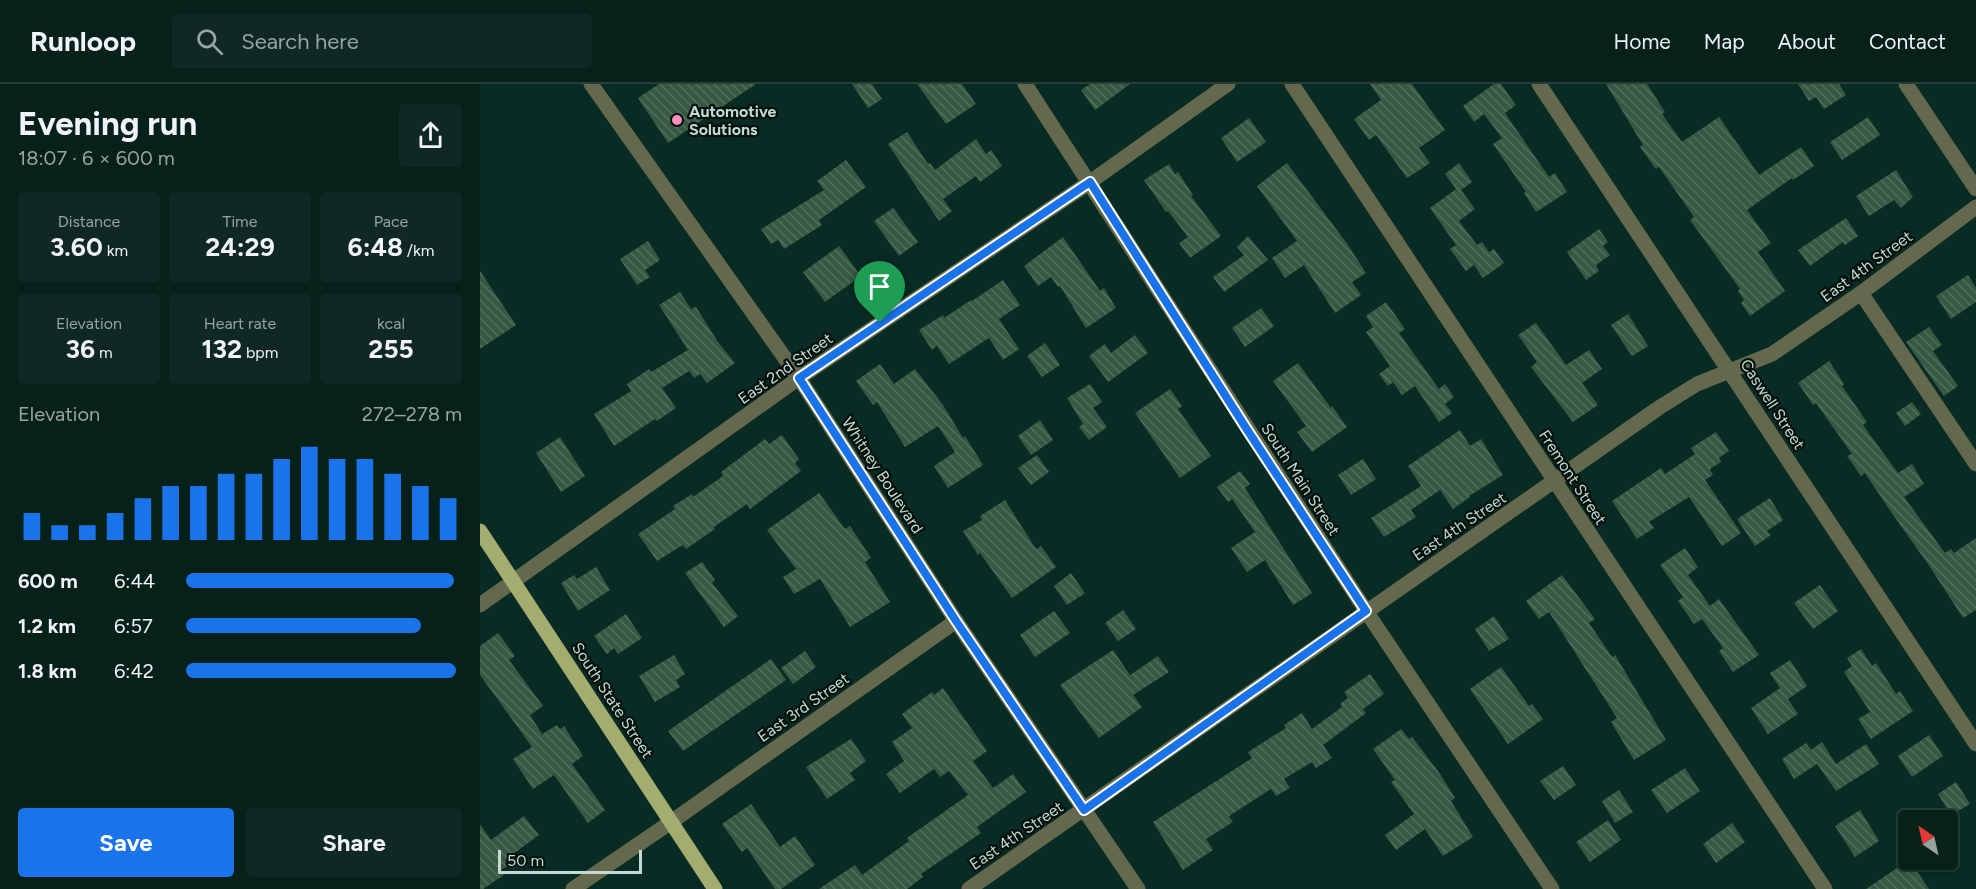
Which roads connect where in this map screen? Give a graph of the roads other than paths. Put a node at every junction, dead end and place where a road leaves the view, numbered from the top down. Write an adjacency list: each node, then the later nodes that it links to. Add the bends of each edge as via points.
1 (591, 84): 12 (street, Whitney Boulevard)
2 (1025, 84): 7 (street, South Main Street)
3 (1228, 84): 7 (street, East 2nd Street)
4 (1292, 84): 14 (street, Fremont Street)
5 (1539, 84): 11 (street, Caswell Street)
6 (1906, 84): 8 (street)
7 (1090, 182): 12 (street, East 2nd Street); 18 (street, South Main Street)
8 (1976, 189)
9 (1976, 207): 10 (street, East 4th Street)
10 (1861, 293): 11 (street, East 4th Street, via 1772,354); 13 (street)
11 (1729, 371): 14 (street, East 4th Street, via 1697,384); 20 (street, Caswell Street)
12 (799, 378): 16 (street, East 2nd Street); 19 (street, Whitney Boulevard)
13 (1976, 464)
14 (1555, 482): 18 (street, East 4th Street); 28 (street, Fremont Street)
15 (480, 531): 16 (main road, South State Street)
16 (513, 582): 17 (street, East 2nd Street); 22 (main road, South State Street)
17 (480, 606)
18 (1366, 611): 21 (street, East 4th Street); 27 (street, South Main Street)
19 (956, 621): 21 (street, Whitney Boulevard); 22 (street, East 3rd Street)
20 (1976, 744)
21 (1084, 810): 25 (street, East 4th Street); 26 (street, Whitney Boulevard)
22 (671, 822): 23 (street, East 3rd Street); 24 (main road, South State Street)
23 (573, 889)
24 (715, 889)
25 (969, 889)
26 (1138, 889)
27 (1552, 889)
28 (1825, 889)

